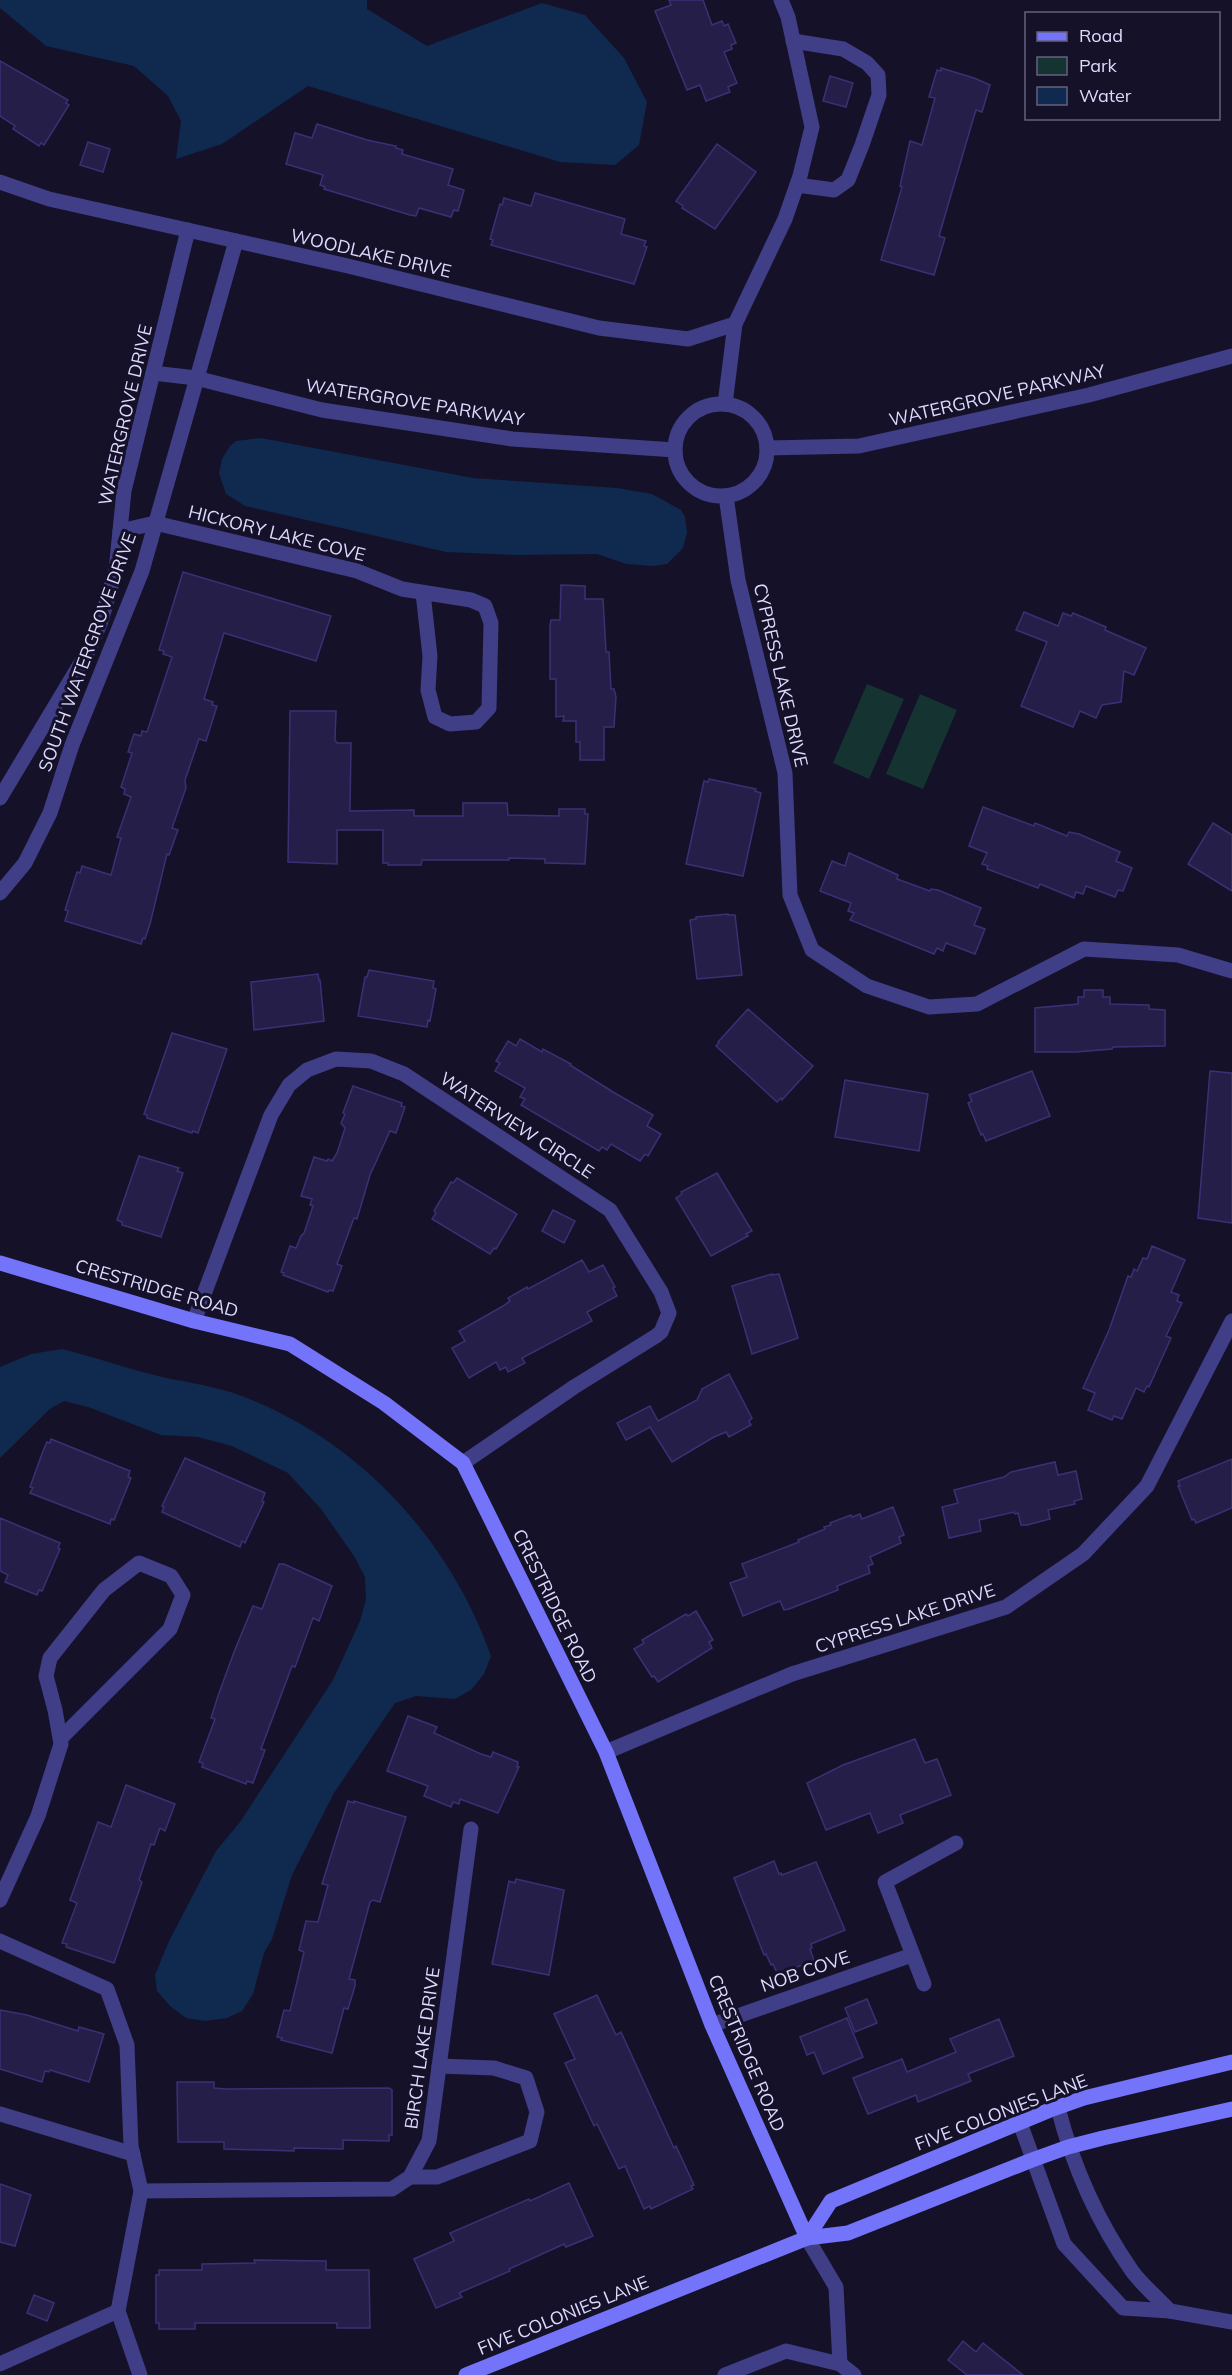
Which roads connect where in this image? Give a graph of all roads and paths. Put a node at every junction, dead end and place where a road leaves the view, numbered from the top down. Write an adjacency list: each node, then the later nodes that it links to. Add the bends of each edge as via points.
1 (781, 0): 2 (street)
2 (793, 41): 4 (street, via 812,127); 4 (street, via 843,49 867,63 878,75 879,95 848,180 834,190)
3 (0, 182): 5 (street, WOODLAKE DRIVE, via 49,199)
4 (797, 185): 7 (street)
5 (188, 230): 6 (street, WOODLAKE DRIVE); 9 (street, WATERGROVE DRIVE)
6 (236, 241): 7 (street, WOODLAKE DRIVE, via 599,328 688,339); 10 (street, SOUTH WATERGROVE DRIVE)
7 (735, 324): 11 (street)
8 (1232, 356): 12 (street, WATERGROVE PARKWAY, via 1089,395 860,446)
9 (153, 373): 10 (street, WATERGROVE PARKWAY); 16 (street, WATERGROVE DRIVE, via 124,491)
10 (196, 378): 13 (street, WATERGROVE PARKWAY, via 322,410 512,439); 15 (street, SOUTH WATERGROVE DRIVE)
11 (725, 404): 12 (street, via 749,413 765,435); 13 (street, via 696,411 684,422)
12 (767, 448): 14 (street, via 760,475 739,493)
13 (675, 450): 14 (street, via 677,465 690,484 710,495)
14 (726, 496): 20 (street, CYPRESS LAKE DRIVE, via 738,580 785,773 790,895 812,950 867,986 929,1007 977,1004 1084,949 1178,955)
15 (155, 524): 16 (street, HICKORY LAKE COVE); 17 (street, HICKORY LAKE COVE, via 357,571); 19 (street, SOUTH WATERGROVE DRIVE, via 142,571 77,733 50,813 25,863)
16 (120, 531): 18 (street, WATERGROVE DRIVE, via 116,570 88,651)
17 (423, 594): 17 (street, HICKORY LAKE COVE, via 430,656 428,690 435,717 450,724 476,722 489,708 491,623 485,606 471,600)
18 (0, 798)
19 (0, 893)
20 (1232, 971)
21 (0, 1263): 22 (street, CRESTRIDGE ROAD)
22 (194, 1321): 24 (street, CRESTRIDGE ROAD, via 290,1344 384,1403); 24 (street, WATERVIEW CIRCLE, via 271,1115 289,1085 307,1070 336,1059 371,1062 404,1074 610,1210 661,1292 669,1313 656,1336)
23 (1232, 1321): 26 (street, CYPRESS LAKE DRIVE, via 1147,1486 1083,1554 1006,1607 792,1674)
24 (463, 1463): 26 (street, CRESTRIDGE ROAD)
25 (60, 1739): 25 (street, via 46,1676 50,1658 104,1590 139,1563 171,1576 183,1595 170,1629); 29 (street, via 38,1816)
26 (606, 1752): 33 (street, CRESTRIDGE ROAD)
27 (471, 1829): 35 (street, BIRCH LAKE DRIVE)
28 (956, 1843): 31 (street, via 885,1881)
29 (0, 1900)
30 (0, 1941): 41 (street, via 107,1989 127,2045)
31 (912, 1955): 32 (street); 33 (street, NOB COVE)
32 (924, 1984)
33 (712, 2025): 45 (street, CRESTRIDGE ROAD)
34 (1232, 2062): 36 (street, FIVE COLONIES LANE, via 1084,2098)
35 (439, 2066): 43 (street, BIRCH LAKE DRIVE, via 429,2141); 43 (street, via 494,2068 526,2078 537,2112 530,2141 437,2176)
36 (1058, 2108): 39 (street, FIVE COLONIES LANE); 40 (street)
37 (1232, 2109): 40 (street, FIVE COLONIES LANE)
38 (0, 2114): 41 (street)
39 (1020, 2123): 42 (street); 45 (street, FIVE COLONIES LANE, via 831,2201)
40 (1068, 2147): 42 (street, FIVE COLONIES LANE); 47 (street, via 1089,2200 1133,2272)
41 (133, 2154): 44 (street)
42 (1032, 2160): 45 (street, FIVE COLONIES LANE, via 848,2233); 47 (street, via 1064,2244 1123,2308)
43 (410, 2177): 44 (street, via 392,2189)
44 (141, 2191): 46 (street)
45 (807, 2238): 50 (street, via 836,2287); 52 (street, FIVE COLONIES LANE)
46 (118, 2311): 49 (street); 51 (street)
47 (1170, 2311): 48 (street)
48 (1232, 2322)
49 (0, 2364)
50 (840, 2364): 53 (street, via 786,2351); 54 (street)
51 (140, 2375)
52 (466, 2375)
53 (725, 2375)
54 (854, 2375)

